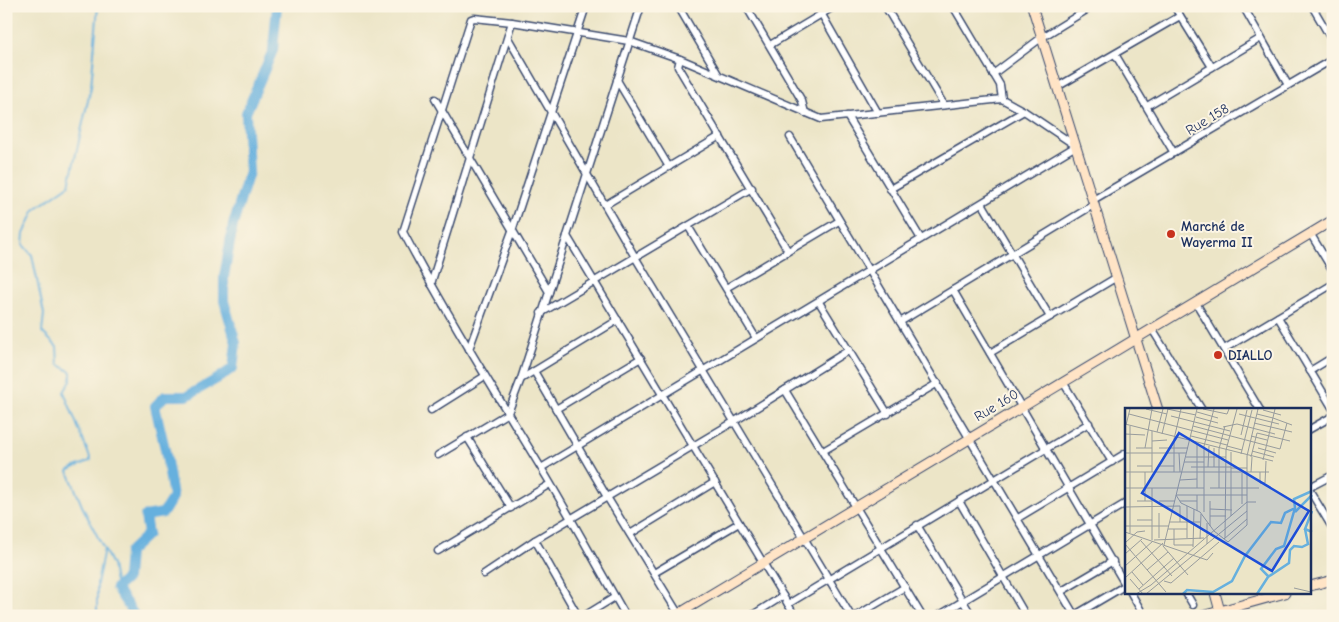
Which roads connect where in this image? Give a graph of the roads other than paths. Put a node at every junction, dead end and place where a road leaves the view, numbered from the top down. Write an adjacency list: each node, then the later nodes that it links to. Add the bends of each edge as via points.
1 (586, 6): 17 (street)
2 (641, 6): 21 (street)
3 (678, 6): 28 (street)
4 (746, 6): 23 (street)
5 (817, 6): 14 (street)
6 (835, 6): 14 (street)
7 (885, 6): 35 (street)
8 (953, 6): 29 (street)
9 (1032, 6): 19 (street)
10 (1174, 6): 15 (street)
11 (1243, 6): 20 (street)
12 (1312, 6): 22 (street)
13 (1089, 7): 19 (street)
14 (822, 14): 23 (street); 41 (street)
15 (1180, 16): 24 (street); 27 (street)
16 (512, 22): 17 (street); 18 (street); 37 (street, via 471,19)
17 (578, 32): 21 (street); 39 (street)
18 (508, 38): 39 (street); 47 (street)
19 (1041, 38): 29 (street); 32 (street)
20 (1261, 38): 27 (street); 31 (street)
21 (629, 41): 25 (street); 30 (street)
22 (1333, 42)
23 (770, 45): 40 (street, via 802,100)
24 (1115, 54): 32 (street); 36 (street)
25 (680, 59): 28 (street); 43 (street, via 678,67)
26 (1333, 60): 31 (street, Rue 158)
27 (1212, 68): 36 (street)
28 (719, 74): 40 (street)
29 (993, 74): 33 (street, via 1000,85)
30 (617, 80): 48 (street); 49 (street)
31 (1288, 85): 46 (street, Rue 158)
32 (1057, 87): 45 (street)
33 (1002, 99): 35 (street); 38 (street)
34 (435, 100): 37 (street)
35 (944, 105): 41 (street)
36 (1147, 106): 46 (street)
37 (441, 110): 47 (street); 69 (street, via 403,232)
38 (1024, 111): 45 (street); 51 (street)
39 (552, 112): 49 (street); 58 (street)
40 (805, 112): 42 (street, via 821,118)
41 (878, 113): 42 (street)
42 (846, 116): 51 (street)
43 (720, 136): 48 (street); 50 (street)
44 (790, 137): 56 (street)
45 (1076, 146): 52 (street); 53 (street)
46 (1174, 153): 52 (street, Rue 158)
47 (470, 159): 58 (street); 69 (street)
48 (669, 167): 54 (street)
49 (586, 175): 54 (street); 60 (street)
50 (752, 188): 57 (street); 62 (street)
51 (890, 189): 61 (street)
52 (1094, 202): 63 (street, Rue 158); 67 (street)
53 (982, 203): 61 (street); 63 (street)
54 (605, 205): 64 (street)
55 (1333, 220): 59 (street, Rue 160)
56 (839, 222): 62 (street); 65 (street)
57 (688, 226): 64 (street); 71 (street)
58 (512, 231): 73 (street); 84 (street)
59 (1310, 233): 66 (street); 75 (street, Rue 160)
60 (567, 236): 68 (street); 73 (street)
61 (921, 239): 65 (street)
62 (788, 251): 71 (street)
63 (1013, 254): 72 (street, Rue 158); 77 (street)
64 (635, 257): 68 (street); 91 (street)
65 (870, 271): 74 (street); 80 (street)
66 (1333, 271)
67 (1117, 277): 77 (street); 83 (street)
68 (594, 282): 76 (street); 79 (street)
69 (431, 284): 84 (street)
70 (1333, 284): 78 (street)
71 (726, 288): 82 (street)
72 (953, 290): 80 (street, Rue 158); 87 (street)
73 (549, 292): 76 (street)
74 (819, 302): 82 (street); 86 (street)
75 (1196, 303): 81 (street, Rue 160); 85 (street)
76 (541, 313): 94 (street)
77 (1050, 317): 87 (street)
78 (1278, 317): 85 (street); 92 (street)
79 (618, 320): 89 (street); 90 (street)
80 (900, 322): 96 (street)
81 (1152, 329): 83 (street, Rue 160); 101 (street)
82 (756, 338): 91 (street)
83 (1136, 338): 95 (street, Rue 160); 100 (street)
84 (469, 349): 93 (street)
85 (1224, 349): 102 (street)
86 (849, 350): 97 (street); 107 (street)
87 (990, 353): 99 (street)
88 (1333, 357): 92 (street)
89 (640, 358): 98 (street); 103 (street)
90 (534, 370): 94 (street); 103 (street)
91 (704, 370): 98 (street); 109 (street)
92 (1310, 371): 104 (street)
93 (485, 376): 105 (street); 106 (street)
94 (521, 379): 106 (street)
95 (1063, 382): 99 (street, Rue 160); 110 (street)
96 (938, 383): 107 (street); 113 (street)
97 (785, 390): 109 (street); 117 (street)
98 (663, 394): 114 (street); 115 (street)
99 (1021, 406): 113 (street, Rue 160); 116 (street)
100 (1157, 408)
101 (1201, 408)
102 (1259, 408)
103 (556, 409): 115 (street)
104 (1333, 409)
105 (431, 410)
106 (508, 413): 112 (street); 121 (street)
107 (888, 414): 117 (street)
108 (1333, 416): 111 (street)
109 (735, 421): 114 (street); 141 (street)
110 (1089, 423): 116 (street); 120 (street)
111 (1312, 428)
112 (467, 437): 119 (street); 132 (street)
113 (970, 438): 123 (street); 133 (street, Rue 160)
114 (693, 445): 124 (street); 129 (street)
115 (577, 446): 121 (street); 129 (street)
116 (1046, 448): 123 (street); 127 (street)
117 (823, 451): 133 (street)
118 (1125, 454): 120 (street)
119 (438, 455)
120 (1112, 462): 127 (street)
121 (541, 468): 125 (street)
122 (1333, 475): 126 (street)
123 (994, 479): 130 (street); 134 (street)
124 (716, 482): 136 (street); 140 (street)
125 (550, 484): 132 (street); 135 (street)
126 (1312, 486)
127 (1069, 488): 134 (street); 137 (street)
128 (1312, 495): 139 (street)
129 (607, 497): 135 (street); 140 (street)
130 (959, 501): 138 (street); 150 (street)
131 (1125, 504): 137 (street)
132 (510, 508): 144 (street)
133 (856, 508): 141 (street, Rue 160); 143 (street)
134 (1018, 518): 145 (street)
135 (570, 519): 142 (street); 163 (street)
136 (739, 523): 147 (street); 149 (street)
137 (1091, 524): 145 (street); 146 (street)
138 (917, 525): 143 (street); 164 (street)
139 (1333, 529)
140 (630, 534): 149 (street)
141 (804, 538): 147 (street, Rue 160); 151 (street)
142 (535, 540): 148 (street); 170 (street)
143 (881, 547): 151 (street); 156 (street)
144 (438, 551)
145 (1040, 555): 150 (street); 157 (street)
146 (1112, 561): 153 (street); 157 (street)
147 (764, 562): 162 (street); 168 (street, Rue 160)
148 (484, 574)
149 (654, 574): 168 (street)
150 (1003, 577): 164 (street); 180 (street)
151 (828, 578): 165 (street); 175 (street)
152 (1333, 580): 154 (street)
153 (1125, 583)
154 (1312, 585)
155 (1125, 586): 169 (street)
156 (904, 587): 176 (street); 177 (street)
157 (1062, 591): 169 (street)
158 (1132, 594): 181 (street)
159 (1187, 594): 166 (street)
160 (1215, 594): 167 (street)
161 (1282, 594): 167 (street)
162 (783, 596): 165 (street); 173 (street)
163 (615, 597): 171 (street); 172 (street)
164 (963, 601): 178 (street); 179 (street)
165 (788, 604): 174 (street)
166 (1193, 605)
167 (1221, 613): 182 (street)
168 (677, 615)
169 (1075, 615)
170 (578, 616)
171 (584, 616)
172 (626, 616)
173 (751, 616)
174 (795, 616)
175 (851, 616)
176 (856, 616)
177 (922, 616)
178 (938, 616)
179 (972, 616)
180 (1026, 616)
181 (1144, 616)
182 (1202, 616)

